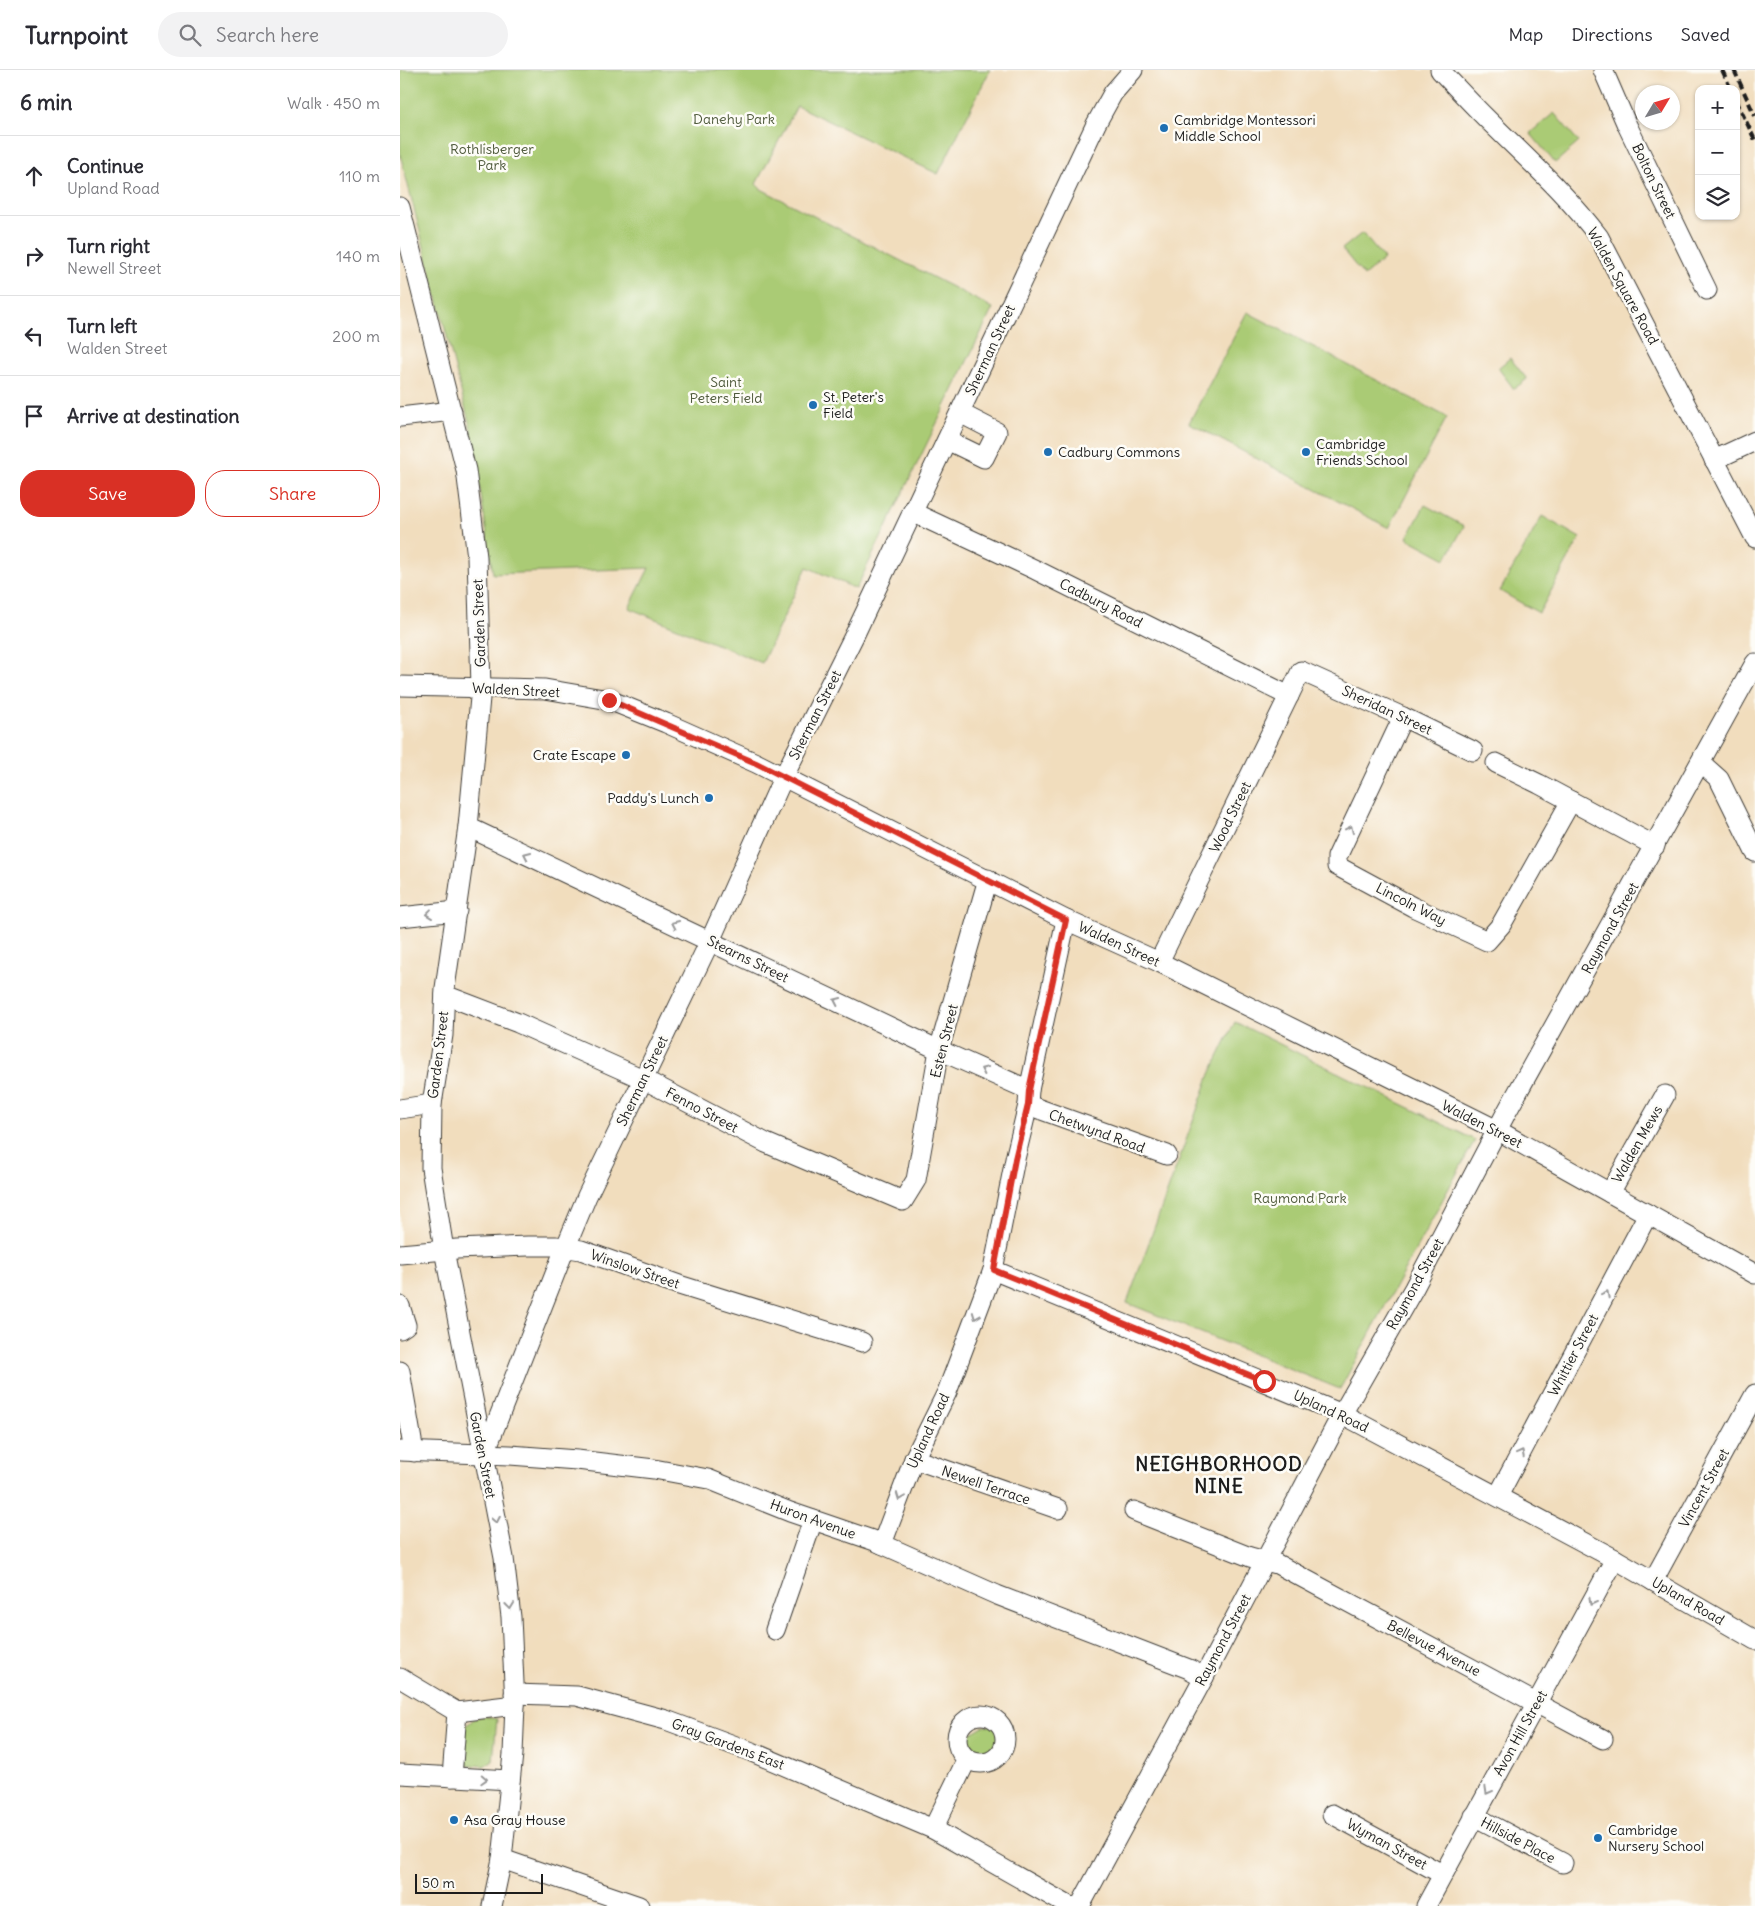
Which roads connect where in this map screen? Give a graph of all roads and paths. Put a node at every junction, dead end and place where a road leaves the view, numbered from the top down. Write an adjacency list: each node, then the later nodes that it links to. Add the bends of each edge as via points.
1 (1133, 70): 7 (street, Sherman Street, via 1112,93 1096,124)
2 (1440, 70): 11 (street, Walden Square Road, via 1484,117 1546,174 1599,237)
3 (1603, 70): 5 (street, Bolton Street)
4 (400, 207): 6 (street, Garden Street)
5 (1707, 290)
6 (452, 411): 8 (street); 17 (street, Garden Street, via 466,470 475,539)
7 (960, 413): 9 (street, Sherman Street); 9 (street, via 998,432 984,458)
8 (400, 417)
9 (947, 440): 12 (street, Sherman Street)
10 (1755, 441): 11 (street)
11 (1714, 460): 13 (street, Walden Square Road)
12 (912, 512): 18 (street, Cadbury Road); 23 (street, Sherman Street)
13 (1755, 538)
14 (1755, 663): 22 (street, Raymond Street)
15 (1301, 671): 18 (street, Wood Street); 19 (street, Sheridan Street)
16 (400, 686): 17 (street, Walden Street)
17 (481, 688): 23 (street, Walden Street, via 545,689 609,700 756,763); 25 (street, Garden Street)
18 (1289, 696): 33 (street, Wood Street)
19 (1404, 717): 20 (street, Sheridan Street); 24 (street, Lincoln Way, one-way to 19, via 1501,924 1487,941 1413,907 1344,870 1338,866 1337,858)
20 (1473, 751)
21 (1496, 763): 24 (street)
22 (1702, 763): 26 (street, Raymond Street); 27 (street, via 1719,779)
23 (783, 778): 28 (street, Walden Street); 32 (street, Sherman Street)
24 (1571, 801): 26 (street)
25 (468, 827): 29 (street, Garden Street); 32 (street, Stearns Street, one-way to 25)
26 (1655, 846): 41 (street, Raymond Street)
27 (1755, 852)
28 (988, 879): 31 (street, Walden Street); 35 (street, Esten Street)
29 (457, 911): 30 (street, one-way to 30); 34 (street, Garden Street)
30 (400, 918)
31 (1066, 920): 33 (street, Walden Street); 38 (street)
32 (710, 940): 35 (street, Stearns Street, one-way to 32); 36 (street, Sherman Street)
33 (1159, 962): 41 (street, Walden Street)
34 (445, 995): 36 (street, Fenno Street, via 518,1023); 39 (street, Garden Street, via 443,1035)
35 (940, 1050): 38 (street, Stearns Street, one-way to 35); 44 (street, Esten Street, via 916,1180)
36 (643, 1079): 44 (street, Fenno Street, via 766,1143); 46 (street, Sherman Street)
37 (1665, 1095): 43 (street, Walden Mews)
38 (1029, 1097): 42 (street, Chetwynd Road); 49 (street)
39 (432, 1104): 40 (street); 47 (street, Garden Street, via 431,1168)
40 (400, 1108)
41 (1497, 1130): 43 (street, Walden Street); 56 (street, Raymond Street, via 1414,1288)
42 (1167, 1155)
43 (1610, 1193): 45 (street, Walden Street)
44 (903, 1201)
45 (1648, 1214): 50 (street, Walden Street); 60 (street, Whittier Street, one-way to 45)
46 (565, 1247): 47 (street, Winslow Street); 53 (street, Winslow Street); 58 (street, Sherman Street)
47 (444, 1250): 48 (street, Winslow Street); 58 (street, Garden Street)
48 (400, 1254)
49 (994, 1270): 56 (street, Upland Road); 59 (street, Upland Road, one-way to 59, via 946,1392)
50 (1755, 1274)
51 (400, 1306): 52 (street, via 406,1325)
52 (400, 1329)
53 (862, 1342)
54 (400, 1371): 57 (street)
55 (1755, 1394): 67 (street, Vincent Street)
56 (1342, 1414): 60 (street, Upland Road); 66 (street, Raymond Street)
57 (407, 1452): 58 (street, Huron Avenue)
58 (484, 1455): 63 (street, Huron Avenue, via 577,1460 708,1479); 72 (street, Garden Street, one-way to 72, via 504,1558 511,1617)
59 (914, 1459): 61 (street, Newell Terrace); 64 (street, Upland Road, one-way to 64)
60 (1498, 1496): 65 (street, Upland Road)
61 (1058, 1510)
62 (1134, 1511): 66 (street, Bellevue Avenue)
63 (813, 1520): 64 (street, Huron Avenue); 68 (street)
64 (882, 1544): 70 (street, Huron Avenue, via 997,1595)
65 (1615, 1559): 67 (street, Upland Road); 73 (street, Avon Hill Street, one-way to 73)
66 (1265, 1560): 70 (street, Raymond Street); 73 (street, Bellevue Avenue)
67 (1653, 1581): 69 (street, Upland Road)
68 (775, 1630)
69 (1755, 1640)
70 (1204, 1677): 89 (street, Raymond Street)
71 (400, 1678): 74 (street)
72 (514, 1700): 74 (street, Gray Gardens East); 79 (street, Garden Street); 82 (street, Gray Gardens East, via 577,1696 666,1720 778,1762)
73 (1536, 1704): 75 (street, Bellevue Avenue); 81 (street, Avon Hill Street, one-way to 81)
74 (457, 1712): 78 (street)
75 (1602, 1739)
76 (966, 1758): 82 (street)
77 (400, 1774): 78 (street)
78 (452, 1777): 79 (street, one-way to 79)
79 (510, 1780): 83 (street, Garden Street)
80 (1332, 1814): 85 (street, Wyman Street)
81 (1474, 1816): 84 (street, Hillside Place); 85 (street, Avon Hill Street)
82 (933, 1829): 88 (street, Gray Gardens East)
83 (502, 1859): 86 (street, Garden Street); 87 (street)
84 (1563, 1863)
85 (1442, 1874): 90 (street, Avon Hill Street)
86 (492, 1906)
87 (639, 1906)
88 (1069, 1906)
89 (1080, 1906)
90 (1426, 1906)

